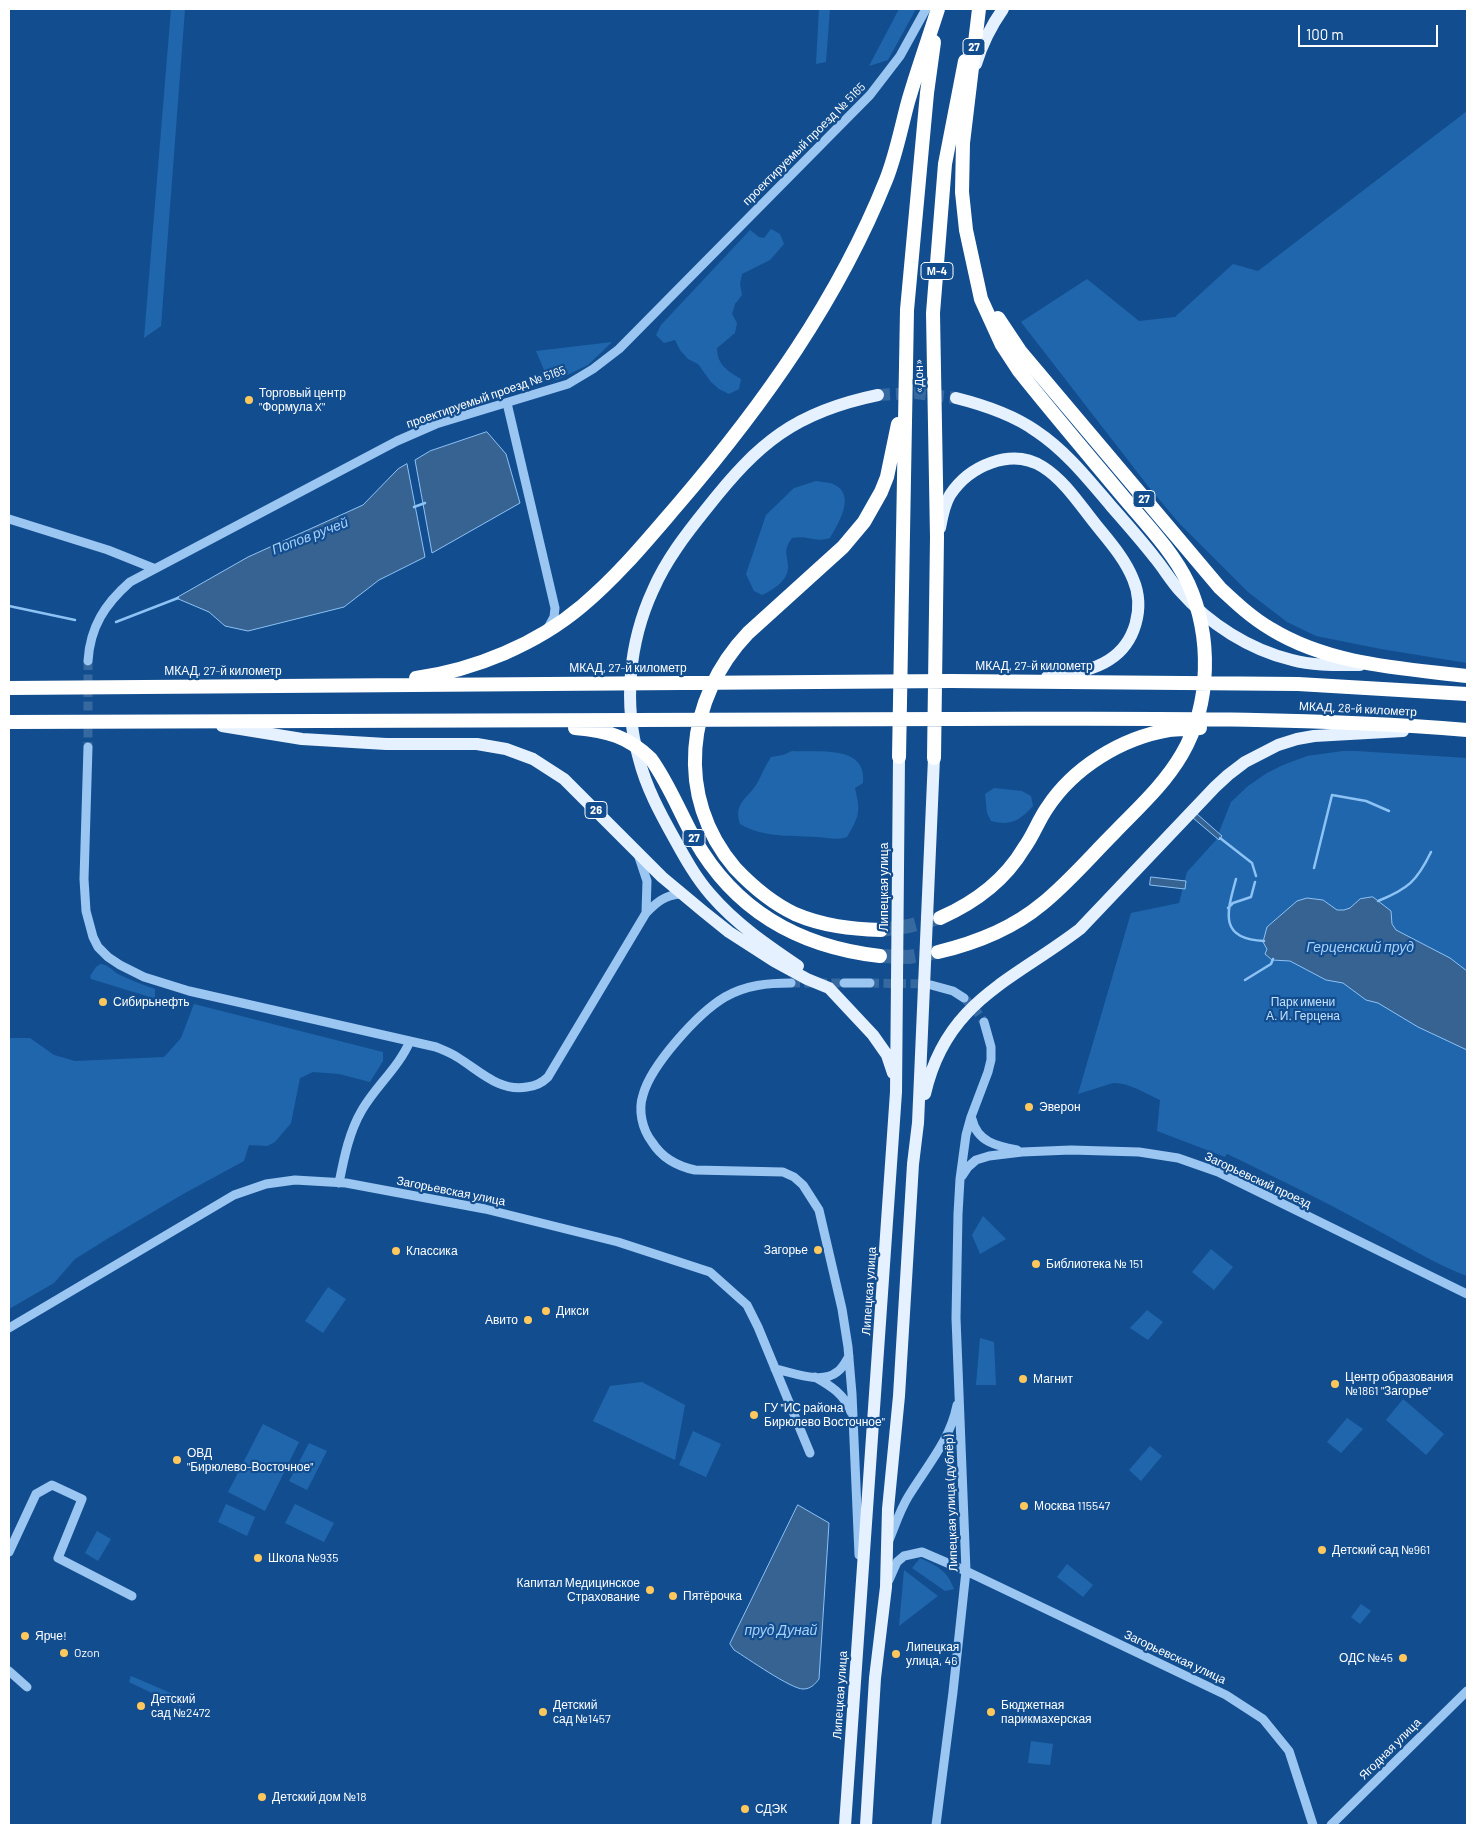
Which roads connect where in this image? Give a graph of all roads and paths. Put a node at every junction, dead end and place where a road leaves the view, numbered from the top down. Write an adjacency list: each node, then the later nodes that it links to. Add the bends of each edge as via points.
1 (926, 9): 10 (street, проектируемый проезд № 5165, via 900,56 870,95 619,348 568,384)
2 (939, 9): 7 (highway, «Дон» / М-4, via 919,167 907,310); 14 (highway, via 887,177 859,240 800,344 775,383 714,462 634,557 581,607)
3 (978, 9): 5 (highway, 27); 12 (highway, «Дон» / М-4, via 959,86 945,164 934,303)
4 (1003, 9): 5 (main road, via 981,48)
5 (970, 85): 6 (highway, 27, via 963,143 962,192)
6 (973, 262): 16 (highway, 27, via 1000,322 1020,351 1220,588 1263,624 1298,644); 36 (highway, 27, via 982,299 1002,345 1019,372 1167,549 1188,582 1200,619 1205,675 1193,730 1183,753 1151,796 1031,913 983,939)
7 (905, 386): 29 (highway, «Дон» / М-4); 35 (highway, via 887,477 881,492 864,522 838,551 735,646 707,694 697,731 695,757 698,792 709,826 725,855 748,882 782,906 807,918 838,926)
8 (878, 395): 42 (main road, via 822,410 791,426 732,476 671,555 652,591 632,662 631,710 638,758 664,821 700,882 746,929)
9 (956, 398): 16 (main road, via 1014,418 1052,443 1083,472 1180,591 1205,615 1234,635 1292,660 1323,665)
10 (507, 403): 13 (street, проектируемый проезд № 5165, via 436,424 397,441); 14 (street, via 555,608)
11 (9, 519): 13 (street, via 108,550)
12 (937, 538): 18 (main road, via 950,495 971,473 996,461 1028,460 1057,477 1110,543 1133,579 1138,613 1129,641 1110,660 1063,675); 30 (highway, «Дон» / М-4)
13 (153, 568): 15 (street, проектируемый проезд № 5165, via 130,582 104,608)
14 (546, 631): 20 (highway, via 509,651 458,670)
15 (88, 657)
16 (1375, 666): 17 (highway, 27)
17 (1467, 676)
18 (1016, 681): 19 (highway, МКАД, 27-й километр); 20 (highway, МКАД, 27-й километр)
19 (1248, 683): 22 (highway, МКАД, 28-й километр)
20 (366, 685): 21 (highway, МКАД, 27-й километр)
21 (9, 688)
22 (1467, 694)
23 (520, 721): 24 (highway, МКАД, 28-й километр, via 823,718); 26 (highway); 37 (highway, 27, via 599,730 628,741 657,767 706,858 737,895 768,919 802,938 848,952)
24 (1298, 721): 27 (highway, МКАД, 28-й километр); 34 (highway, via 1169,730 1113,750 1064,786 1007,872 978,896)
25 (9, 722): 26 (highway)
26 (197, 722): 31 (main road, 26, via 302,739 386,744 476,744 506,749 533,759 554,772)
27 (1465, 730): 48 (main road, via 1314,736 1278,745 1245,762 1215,787 1080,929 987,993 968,1011 948,1035 935,1059)
28 (88, 747): 45 (street, via 86,911 93,937 108,957 144,977 189,991)
29 (899, 752): 46 (main road, Липецкая улица)
30 (934, 752): 48 (main road)
31 (636, 853): 32 (main road, 26); 33 (street, via 647,881)
32 (681, 894): 33 (street, via 660,899); 42 (main road, 26, via 758,951)
33 (646, 913): 45 (street, via 544,1082 521,1088 497,1084 447,1051)
34 (940, 918)
35 (881, 930)
36 (938, 952)
37 (880, 956)
38 (791, 983): 54 (street, via 742,989 710,1008 674,1046 646,1084 641,1110 643,1124 657,1150 682,1167 711,1172 777,1171 794,1177 803,1185 819,1210 842,1309)
39 (844, 983): 40 (street)
40 (870, 983)
41 (931, 984): 43 (street, via 954,991)
42 (829, 988): 46 (main road, 26, via 862,1022 887,1056)
43 (964, 998)
44 (984, 1022): 47 (street, Липецкая улица (дублёр), via 991,1060)
45 (410, 1041): 51 (street, via 361,1111 347,1145)
46 (896, 1092): 65 (main road, Липецкая улица)
47 (971, 1117): 49 (street, via 974,1127 984,1139); 50 (street, Липецкая улица (дублёр))
48 (918, 1123): 60 (main road)
49 (1022, 1152): 50 (street, via 976,1160); 52 (street, Загорьевский проезд, via 1139,1152 1178,1158 1218,1172)
50 (960, 1179): 57 (street, Липецкая улица (дублёр), via 956,1266)
51 (339, 1183): 53 (street, Загорьевская улица, via 295,1180 266,1184 234,1195); 55 (street, Загорьевская улица, via 486,1208 618,1242 706,1270 746,1304)
52 (1467, 1294)
53 (9, 1328)
54 (849, 1356): 56 (street, via 837,1372); 58 (street)
55 (775, 1368): 56 (street); 59 (street, Загорьевская улица)
56 (815, 1377): 58 (street, via 840,1392)
57 (958, 1380): 60 (street, via 957,1407 951,1429 906,1500); 62 (street, Липецкая улица (дублёр))
58 (853, 1417): 65 (street)
59 (810, 1452)
60 (887, 1545): 63 (main road)
61 (9, 1552): 64 (street, via 36,1494 52,1485 82,1500 58,1558)
62 (966, 1571): 63 (street, Загорьевская улица, via 934,1556 915,1552 897,1562); 71 (street, Липецкая улица (дублёр)); 72 (street, Загорьевская улица, via 1226,1695 1263,1719 1289,1751)
63 (886, 1587): 70 (main road, via 875,1678)
64 (132, 1596)
65 (861, 1596): 69 (main road, Липецкая улица)
66 (9, 1671): 67 (street)
67 (27, 1687)
68 (1467, 1691): 73 (street, Ягодная улица)
69 (845, 1825)
70 (866, 1825)
71 (936, 1825)
72 (1313, 1825)
73 (1331, 1825)

